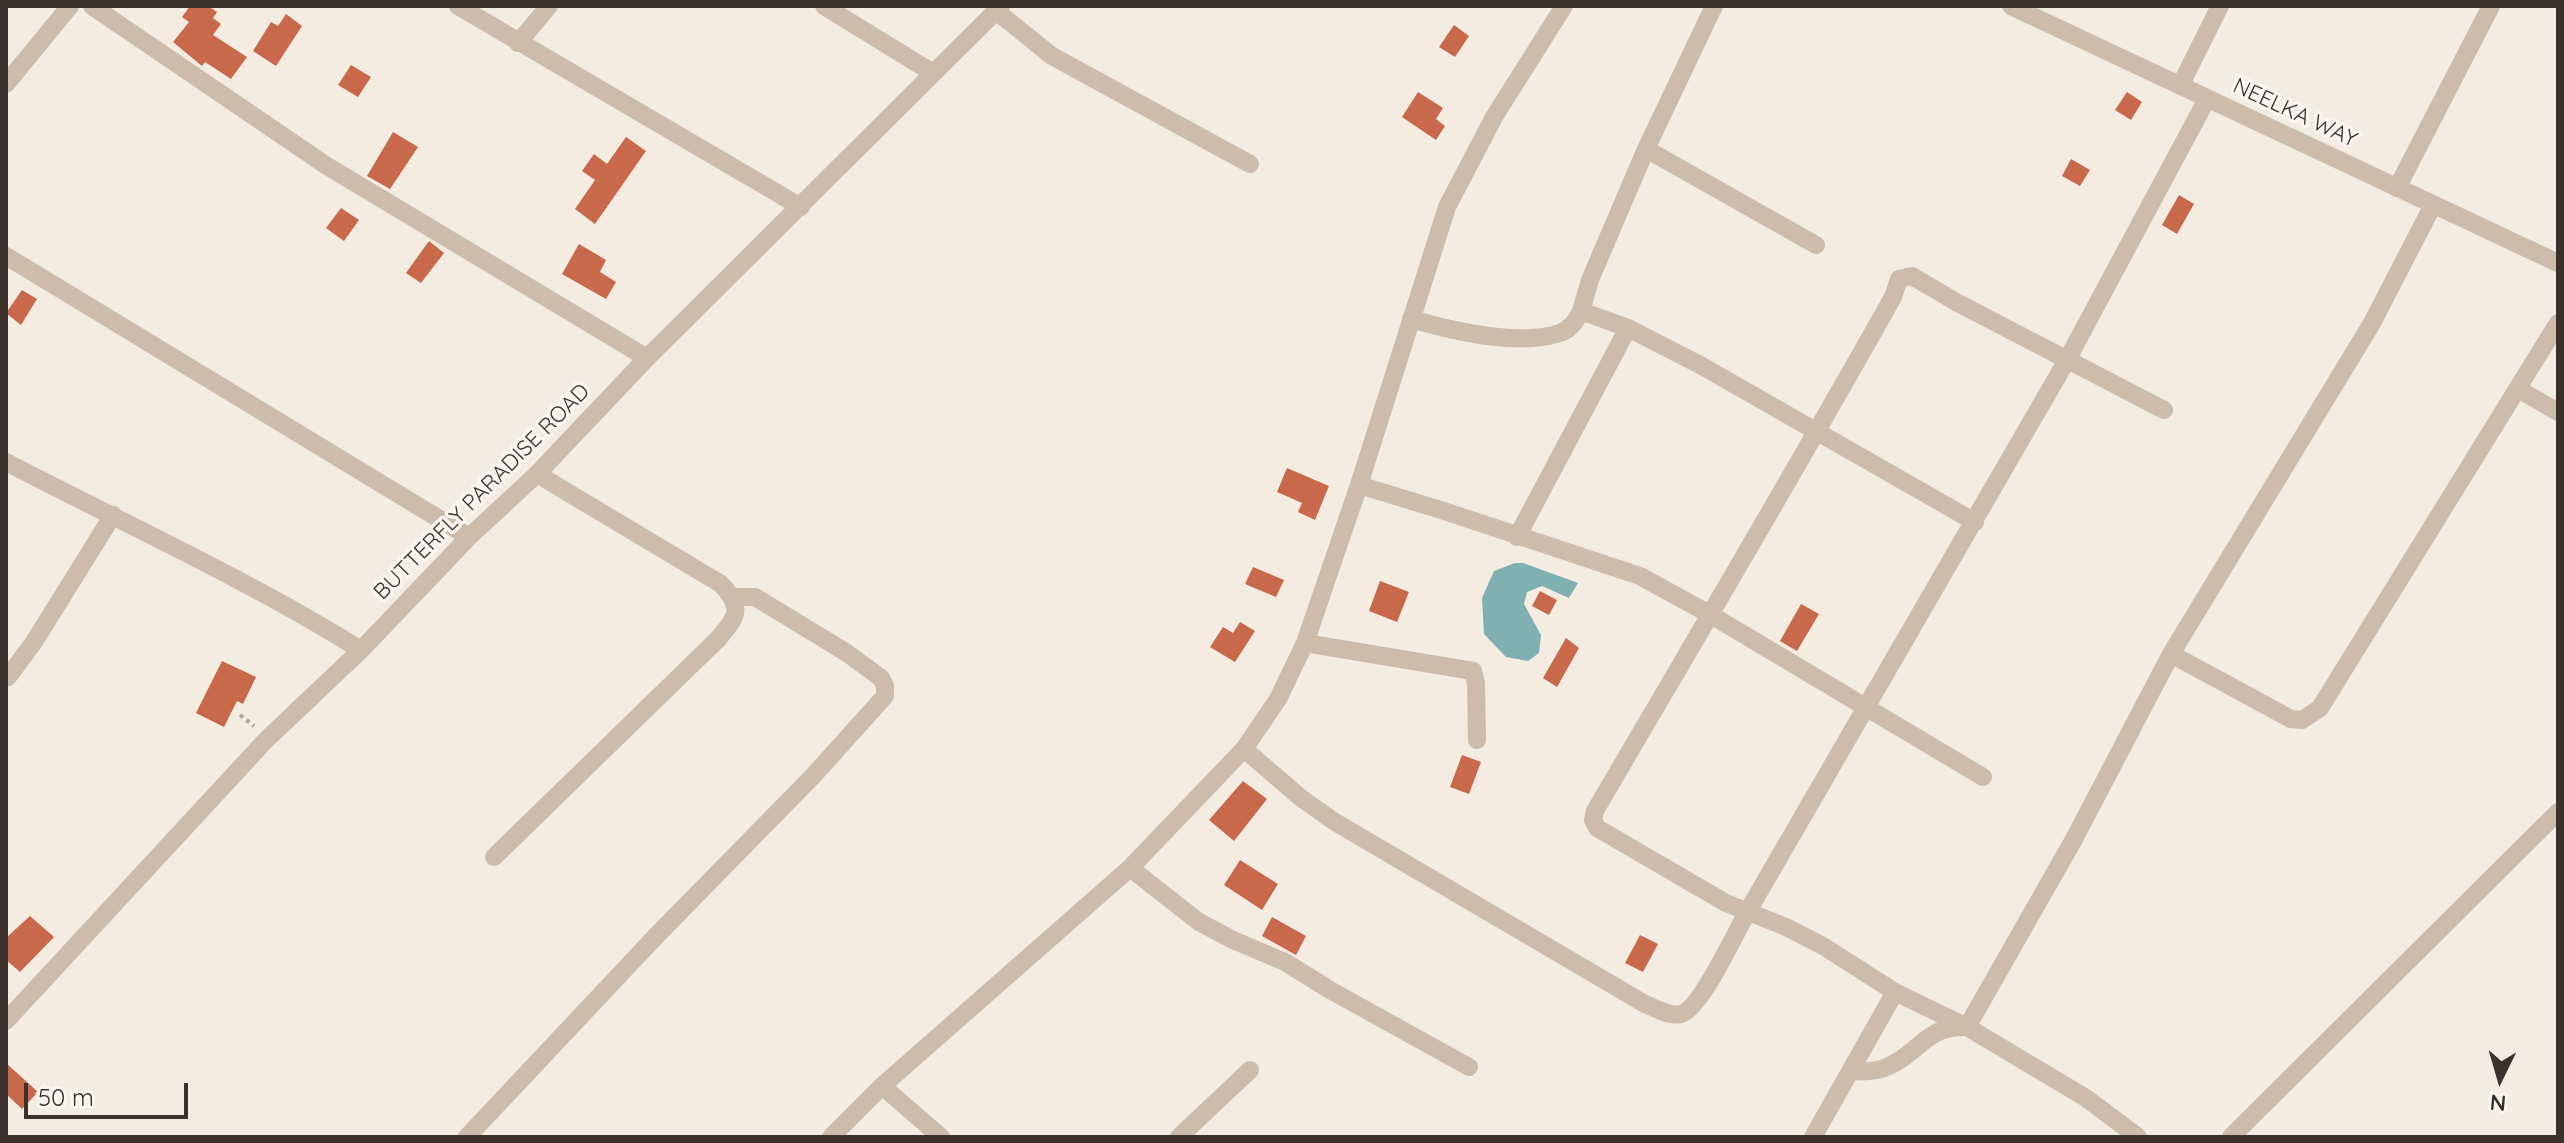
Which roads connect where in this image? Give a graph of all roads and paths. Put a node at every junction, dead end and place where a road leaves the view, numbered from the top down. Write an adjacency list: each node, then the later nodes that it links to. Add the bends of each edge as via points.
1 (70, 6): 14 (street)
2 (92, 6): 29 (street, via 327,166)
3 (458, 6): 12 (street)
4 (549, 6): 12 (street)
5 (824, 6): 13 (street)
6 (1564, 6): 26 (street, via 1494,117 1447,207)
7 (1714, 6): 17 (street)
8 (2011, 6): 15 (street, NEELKA WAY)
9 (2220, 6): 15 (street)
10 (2491, 6): 19 (street)
11 (999, 8): 13 (street, BUTTERFLY PARADISE ROAD); 18 (street, via 1052,56)
12 (518, 43): 21 (street)
13 (933, 73): 21 (street, BUTTERFLY PARADISE ROAD)
14 (6, 84)
15 (2180, 86): 16 (street, NEELKA WAY)
16 (2207, 99): 19 (street, NEELKA WAY); 30 (street)
17 (1646, 149): 22 (street); 25 (street)
18 (1250, 164)
19 (2397, 188): 20 (street, NEELKA WAY)
20 (2433, 205): 24 (street, NEELKA WAY); 46 (street, via 2372,323)
21 (801, 207): 29 (street, BUTTERFLY PARADISE ROAD)
22 (1816, 245)
23 (6, 256): 40 (street)
24 (2558, 263)
25 (1581, 311): 26 (street, via 1561,332 1518,338); 28 (street)
26 (1411, 319): 37 (street)
27 (2558, 323): 31 (street)
28 (1628, 328): 34 (street); 41 (street)
29 (647, 358): 36 (street, BUTTERFLY PARADISE ROAD)
30 (2067, 360): 32 (street); 34 (street, via 1908,275 1899,279); 39 (street)
31 (2518, 389): 33 (street); 46 (street, via 2311,715 2302,720 2280,715)
32 (2164, 410)
33 (2558, 412)
34 (1815, 432): 39 (street); 43 (street)
35 (6, 462): 38 (street)
36 (537, 474): 40 (street, BUTTERFLY PARADISE ROAD); 42 (street, via 721,584)
37 (1359, 485): 41 (street); 44 (street)
38 (113, 515): 45 (street); 47 (street)
39 (1975, 522): 48 (street)
40 (469, 537): 45 (street, BUTTERFLY PARADISE ROAD)
41 (1517, 537): 43 (street, via 1640,576)
42 (733, 597): 53 (street, via 737,609 718,639); 63 (street, via 755,597 847,653 881,678 885,696)
43 (1711, 615): 48 (street); 55 (street, via 1593,820 1597,828 1704,892)
44 (1305, 643): 49 (street, via 1473,671); 50 (street, via 1278,699)
45 (361, 650): 57 (street, BUTTERFLY PARADISE ROAD, via 266,740)
46 (2171, 654): 58 (street)
47 (8, 677)
48 (1867, 708): 51 (street); 55 (street)
49 (1477, 740)
50 (1244, 749): 54 (street); 55 (street, via 1301,798 1364,841 1668,1014 1688,1011 1697,1002)
51 (1983, 777)
52 (2558, 812): 69 (street)
53 (494, 857)
54 (1130, 868): 59 (street, via 1199,922 1285,962); 62 (street)
55 (1748, 911): 56 (street, via 1823,946)
56 (1895, 992): 58 (street); 61 (street)
57 (6, 1021)
58 (1967, 1027): 61 (street, via 1942,1029 1891,1066); 68 (street, via 2086,1098)
59 (1469, 1067)
60 (1250, 1070): 66 (street)
61 (1851, 1071): 67 (street)
62 (882, 1086): 64 (street); 65 (street)
63 (467, 1137)
64 (831, 1137)
65 (941, 1137)
66 (1179, 1137)
67 (1813, 1137)
68 (2138, 1137)
69 (2231, 1137)

